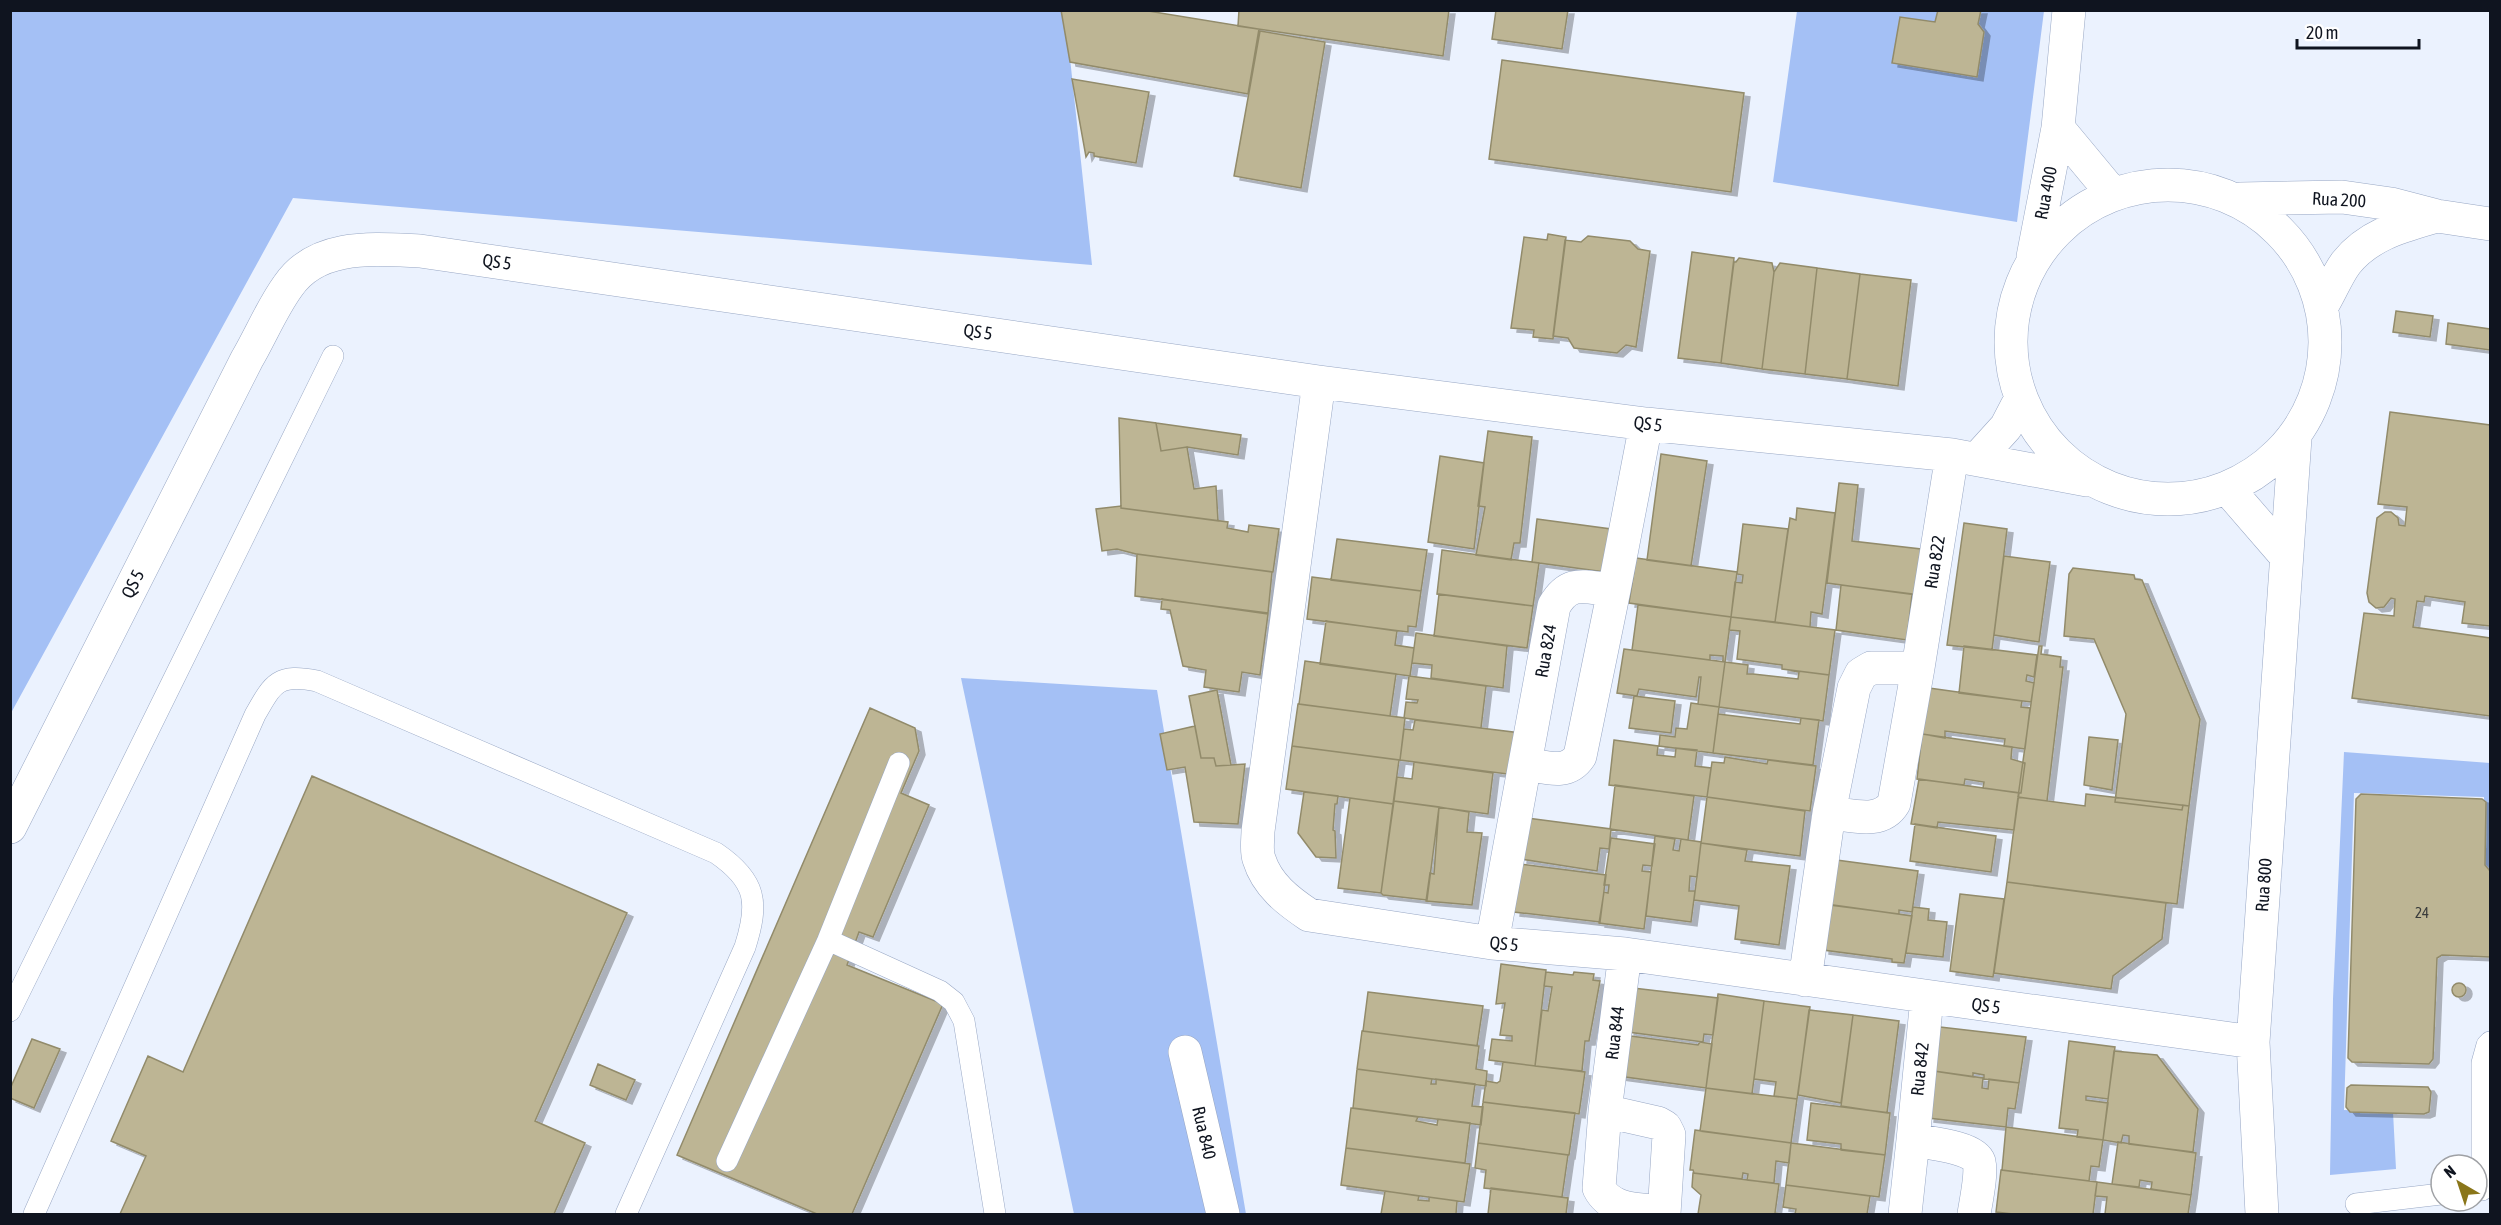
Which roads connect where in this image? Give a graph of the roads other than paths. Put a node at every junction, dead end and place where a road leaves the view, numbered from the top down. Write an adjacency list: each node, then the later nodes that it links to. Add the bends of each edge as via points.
1 (2068, 10): 2 (street, Rua 400)
2 (2058, 128): 3 (street, Rua 400); 7 (street, Rua 400)
3 (2112, 193): 4 (street, via 2176,183); 7 (street)
4 (2240, 199): 5 (street, Rua 200, via 2342,197); 8 (street, via 2278,225 2306,261)
5 (2437, 216): 6 (street, Rua 200); 8 (street, Rua 200, via 2389,230 2364,245 2346,263)
6 (2490, 224)
7 (2033, 257): 11 (street, via 2013,303 2008,353)
8 (2323, 304): 13 (street, via 2324,374)
9 (333, 356): 29 (lane)
10 (1319, 382): 12 (street, QS 5); 23 (street, QS 5, via 420,250 335,253 308,265 288,284); 25 (street, QS 5, via 1259,819 1258,858 1286,900 1309,915)
11 (2019, 402): 14 (street, via 2006,427); 15 (street, via 2046,447)
12 (1647, 424): 14 (street, QS 5); 18 (street)
13 (2295, 438): 16 (street, QS 5, via 2265,468); 17 (street, Rua 800)
14 (1965, 457): 15 (street, QS 5); 19 (street, Rua 822)
15 (2087, 480): 16 (street, QS 5, via 2157,501)
16 (2228, 489): 17 (street)
17 (2286, 556): 30 (street, Rua 800)
18 (1614, 590): 21 (street, Rua 824, via 1573,586 1561,594 1554,606); 21 (street, via 1580,756 1574,766 1565,770)
19 (1918, 668): 22 (street, via 1871,668 1861,674 1854,688); 22 (street, Rua 822, via 1894,803 1888,813 1879,817)
20 (899, 763): 24 (lane)
21 (1526, 764): 25 (street, Rua 824)
22 (1829, 813): 27 (street)
23 (10, 827)
24 (828, 940): 36 (lane); 42 (lane, via 940,991 954,1002 964,1021)
25 (1492, 943): 26 (street, QS 5)
26 (1625, 954): 27 (street, QS 5); 33 (street, Rua 844)
27 (1805, 981): 28 (street, QS 5)
28 (1927, 998): 30 (street, QS 5); 34 (street, Rua 842)
29 (10, 1011)
30 (2253, 1042): 46 (street, Rua 800)
31 (2490, 1042): 35 (lane, via 2482,1063)
32 (1185, 1053): 43 (street, Rua 840)
33 (1605, 1112): 39 (street, Rua 844, via 1665,1127 1669,1135); 39 (street, Rua 844, via 1599,1188 1605,1199 1616,1206)
34 (1913, 1140): 44 (street, Rua 842); 45 (street, via 1976,1155 1980,1164)
35 (2483, 1153)
36 (728, 1161)
37 (2429, 1195): 38 (lane)
38 (2356, 1204)
39 (1664, 1213)
40 (34, 1215): 41 (lane, via 255,715 268,692 281,681 295,677 317,681 716,853 735,866 749,884 754,904 744,947)
41 (626, 1215)
42 (995, 1215)
43 (1223, 1215)
44 (1905, 1215)
45 (1974, 1215)
46 (2262, 1215)

